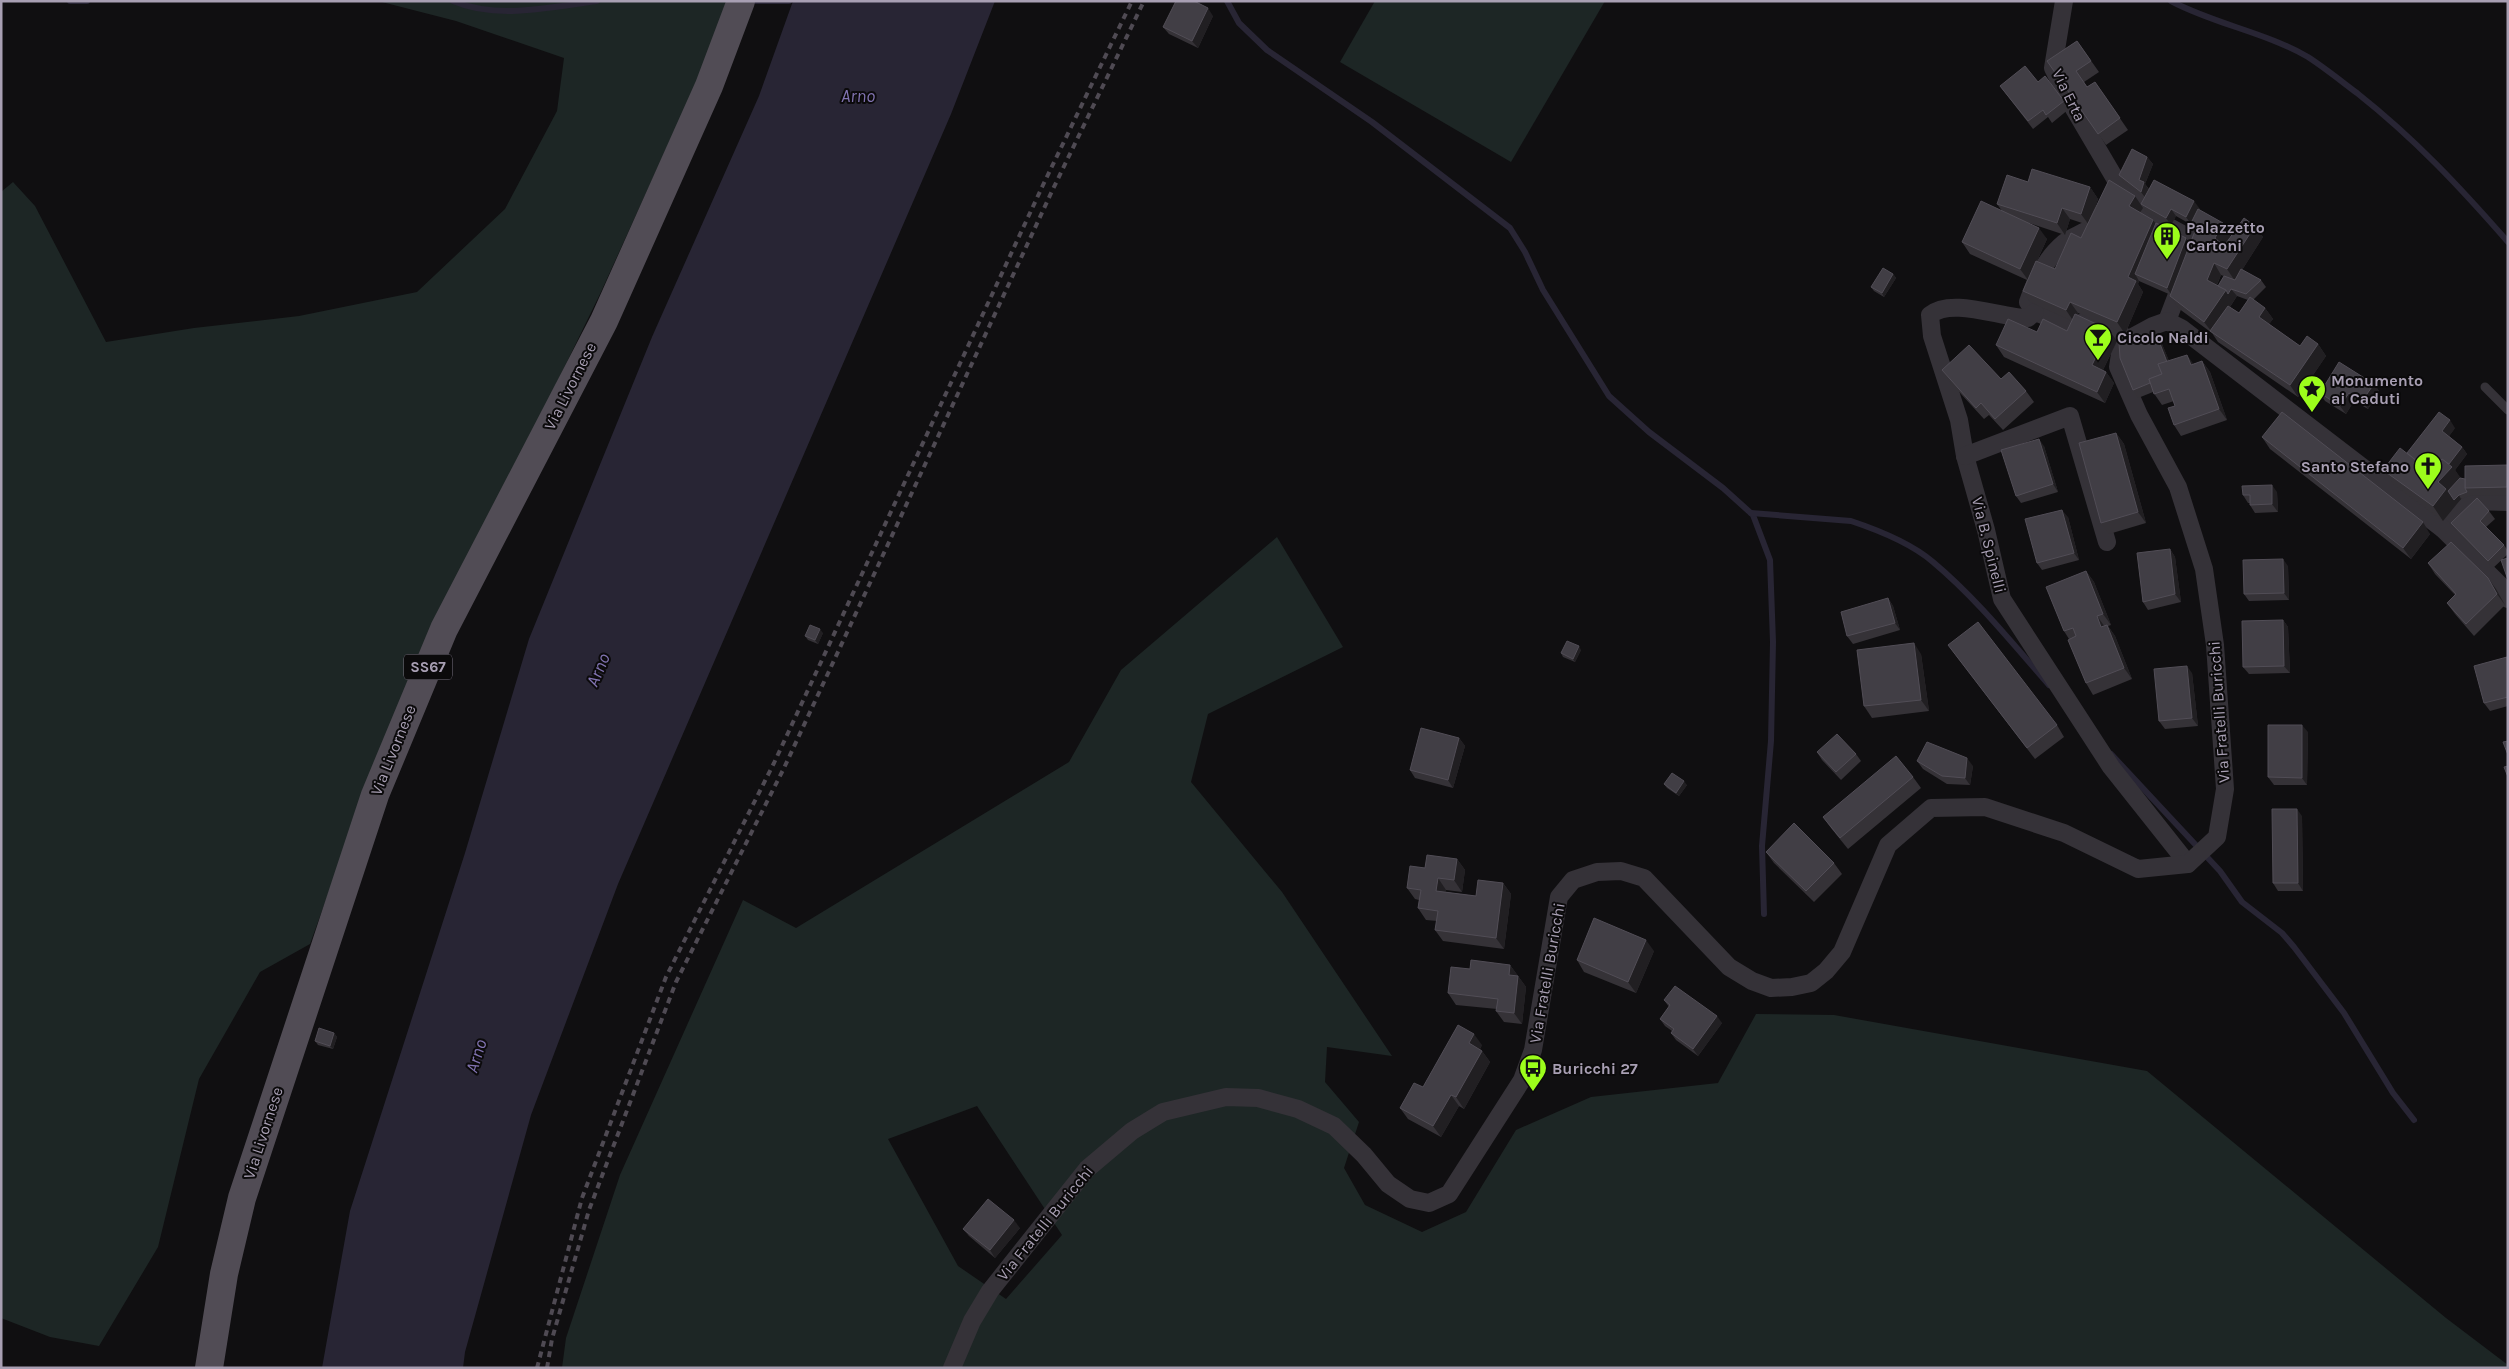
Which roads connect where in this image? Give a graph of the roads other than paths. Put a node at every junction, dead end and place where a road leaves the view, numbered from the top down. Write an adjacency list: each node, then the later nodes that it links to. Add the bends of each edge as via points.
1 (740, 1): 15 (main road, Via Livornese / SS67, via 705,95 604,320 444,629 375,794 242,1198 224,1274)
2 (2064, 1): 3 (street, Via Erta, via 2053,68)
3 (2117, 182): 4 (street, via 2096,226 2065,242 2049,258 2028,302); 5 (street, via 2148,205 2143,213 2197,242)
4 (2035, 312): 6 (street, via 2069,325 2091,321); 9 (street, Via B. Spinelli, via 2028,318 2011,318 1963,307 1938,308 1930,315 1932,336 1959,420)
5 (2174, 324): 6 (street, via 2153,326); 11 (street)
6 (2125, 344): 14 (street, Via Fratelli Buricchi, via 2118,367 2139,415 2178,487 2204,569 2215,645 2225,789 2217,837)
7 (2485, 388): 8 (lane)
8 (2508, 410)
9 (1965, 456): 12 (street, via 2070,416); 14 (street, Via B. Spinelli, via 2002,599 2111,767)
10 (2508, 502): 11 (street, via 2472,501)
11 (2443, 529): 13 (street, via 2505,590)
12 (2107, 542)
13 (2508, 599)
14 (2188, 864): 16 (street, Via Fratelli Buricchi, via 2138,869 2064,833 1985,808 1931,808 1888,845 1842,952 1826,971 1811,983 1771,988 1729,967 1644,878 1621,871 1597,872 1573,880 1559,897 1533,1050 1522,1080 1449,1194 1429,1203 1410,1199 1388,1184 1334,1126 1298,1109 1258,1098 1226,1097 1164,1112 1132,1131 1087,1169 990,1291 972,1321)
15 (209, 1368)
16 (952, 1368)

